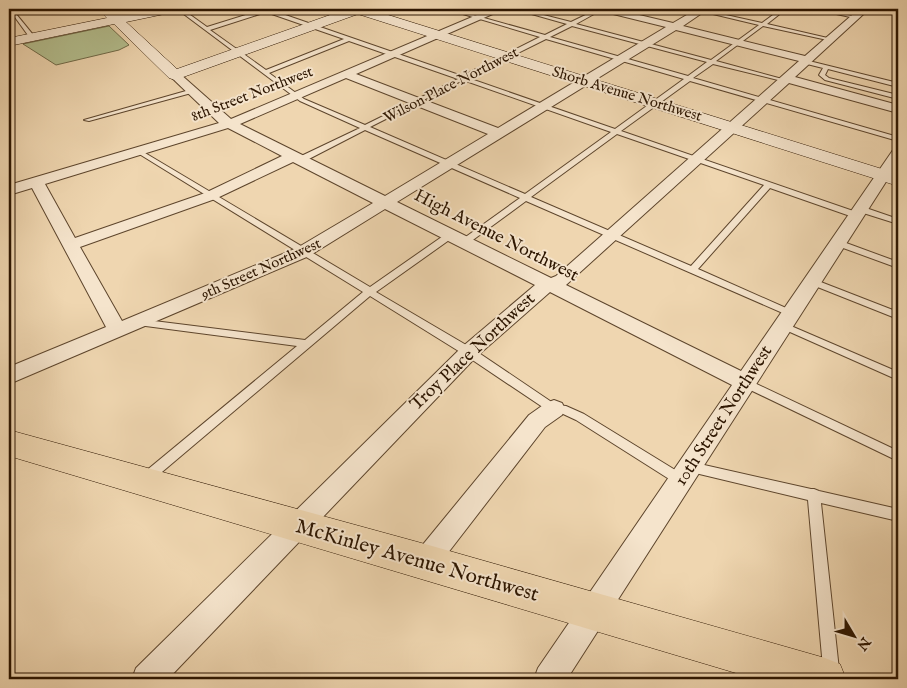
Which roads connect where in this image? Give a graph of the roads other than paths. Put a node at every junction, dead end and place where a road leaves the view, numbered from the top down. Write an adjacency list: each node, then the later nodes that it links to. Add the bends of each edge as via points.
1 (10, 9): 23 (lane)
2 (105, 9): 16 (street, High Avenue Northwest)
3 (169, 9): 16 (street)
4 (179, 9): 21 (lane)
5 (265, 9): 19 (lane); 21 (lane)
6 (358, 9): 19 (street); 22 (street, Shorb Avenue Northwest)
7 (448, 9): 15 (lane)
8 (499, 9): 15 (street, 8th Street Northwest)
9 (516, 9): 17 (lane)
10 (603, 9): 17 (lane, Wilson Place Northwest); 20 (street)
11 (699, 9): 18 (lane); 20 (street, 9th Street Northwest)
12 (784, 9): 18 (lane)
13 (815, 9): 14 (lane)
14 (860, 13): 26 (street, Troy Place Northwest)
15 (478, 18): 22 (street, 8th Street Northwest); 24 (lane)
16 (117, 20): 23 (street); 38 (street, High Avenue Northwest)
17 (572, 24): 24 (lane, Wilson Place Northwest); 29 (lane)
18 (762, 24): 26 (lane); 28 (lane)
19 (312, 25): 25 (lane); 30 (street)
20 (674, 26): 28 (street); 29 (street, 9th Street Northwest)
21 (207, 29): 30 (lane)
22 (439, 35): 31 (street, 8th Street Northwest); 32 (street, Shorb Avenue Northwest)
23 (32, 37): 27 (street)
24 (546, 37): 32 (lane, Wilson Place Northwest); 33 (lane)
25 (349, 38): 31 (lane); 37 (lane)
26 (830, 40): 35 (street, Troy Place Northwest)
27 (9, 42)
28 (738, 42): 34 (lane); 35 (street)
29 (645, 44): 33 (street, 9th Street Northwest); 34 (lane)
30 (237, 52): 37 (lane); 38 (street)
31 (394, 54): 39 (street, 8th Street Northwest); 40 (lane)
32 (507, 56): 40 (lane, Wilson Place Northwest); 43 (street, Shorb Avenue Northwest)
33 (621, 58): 41 (lane); 43 (street, 9th Street Northwest)
34 (711, 61): 41 (lane); 42 (lane)
35 (807, 61): 36 (lane); 42 (street, Troy Place Northwest)
36 (826, 68): 44 (lane); 47 (lane, via 823,77)
37 (264, 73): 46 (lane)
38 (175, 74): 45 (street, High Avenue Northwest)
39 (346, 74): 46 (street, 8th Street Northwest); 49 (street)
40 (463, 78): 49 (lane, Wilson Place Northwest); 51 (lane)
41 (688, 78): 48 (lane); 50 (lane)
42 (786, 80): 48 (street, Troy Place Northwest); 52 (street)
43 (585, 81): 50 (street, Shorb Avenue Northwest); 51 (street, 9th Street Northwest)
44 (898, 85)
45 (192, 91): 53 (lane); 54 (street, High Avenue Northwest)
46 (295, 96): 54 (street, 8th Street Northwest); 55 (lane)
47 (898, 97)
48 (763, 100): 56 (street, Troy Place Northwest); 59 (lane)
49 (416, 102): 55 (lane, Wilson Place Northwest); 58 (street)
50 (654, 103): 56 (street, Shorb Avenue Northwest); 57 (lane)
51 (543, 106): 57 (lane); 58 (street, 9th Street Northwest)
52 (898, 109)
53 (86, 120)
54 (229, 124): 60 (street, 8th Street Northwest); 62 (street, High Avenue Northwest)
55 (365, 128): 62 (lane, Wilson Place Northwest); 64 (lane)
56 (733, 128): 63 (street, Troy Place Northwest); 65 (street, Shorb Avenue Northwest)
57 (615, 131): 63 (lane); 70 (lane)
58 (499, 133): 64 (street, 9th Street Northwest)
59 (898, 138)
60 (138, 151): 66 (street, 8th Street Northwest); 69 (lane)
61 (898, 153): 65 (street, 10th Street Northwest)
62 (297, 158): 69 (street, Wilson Place Northwest); 71 (street, High Avenue Northwest)
63 (697, 160): 67 (lane); 74 (street, Troy Place Northwest)
64 (448, 164): 70 (lane); 71 (street, 9th Street Northwest)
65 (891, 178): 72 (street, 10th Street Northwest)
66 (36, 182): 68 (street, 8th Street Northwest); 77 (street)
67 (768, 185): 72 (lane); 80 (lane)
68 (9, 190)
69 (210, 196): 77 (street, Wilson Place Northwest); 78 (lane)
70 (524, 197): 74 (lane); 75 (lane)
71 (385, 203): 75 (street, High Avenue Northwest); 78 (street, 9th Street Northwest)
72 (858, 212): 73 (lane); 76 (street, 10th Street Northwest)
73 (898, 222)
74 (612, 236): 80 (lane); 82 (street, Troy Place Northwest, via 562,280)
75 (456, 239): 82 (street, High Avenue Northwest); 83 (lane)
76 (838, 243): 79 (lane); 81 (street, 10th Street Northwest)
77 (70, 245): 87 (street)
78 (303, 252): 83 (lane); 86 (street, 9th Street Northwest)
79 (898, 266)
80 (692, 270): 85 (lane)
81 (813, 282): 84 (lane); 85 (street, 10th Street Northwest)
82 (550, 286): 89 (street, Troy Place Northwest, via 539,290); 92 (street, High Avenue Northwest)
83 (368, 293): 88 (lane); 89 (lane)
84 (898, 316)
85 (788, 320): 91 (lane); 92 (street, 10th Street Northwest)
86 (137, 322): 87 (street, 9th Street Northwest); 88 (lane)
87 (117, 330): 90 (street, 9th Street Northwest)
88 (306, 344): 97 (lane)
89 (469, 352): 93 (lane); 100 (street, Troy Place Northwest)
90 (9, 376)
91 (898, 376)
92 (746, 382): 95 (lane, High Avenue Northwest); 96 (street, 10th Street Northwest)
93 (554, 409): 96 (lane, via 580,416); 101 (street, via 538,421)
94 (9, 443): 97 (main road, McKinley Avenue Northwest)
95 (898, 456)
96 (686, 474): 98 (lane); 102 (street, 10th Street Northwest)
97 (142, 482): 100 (main road, McKinley Avenue Northwest)
98 (814, 494): 99 (lane); 106 (lane)
99 (898, 515)
100 (297, 525): 101 (main road, McKinley Avenue Northwest); 103 (street, Troy Place Northwest)
101 (425, 562): 102 (main road, McKinley Avenue Northwest)
102 (594, 613): 104 (street, 10th Street Northwest); 105 (main road, McKinley Avenue Northwest, via 751,666)
103 (146, 679)
104 (549, 679)
105 (825, 679)
106 (832, 679)

